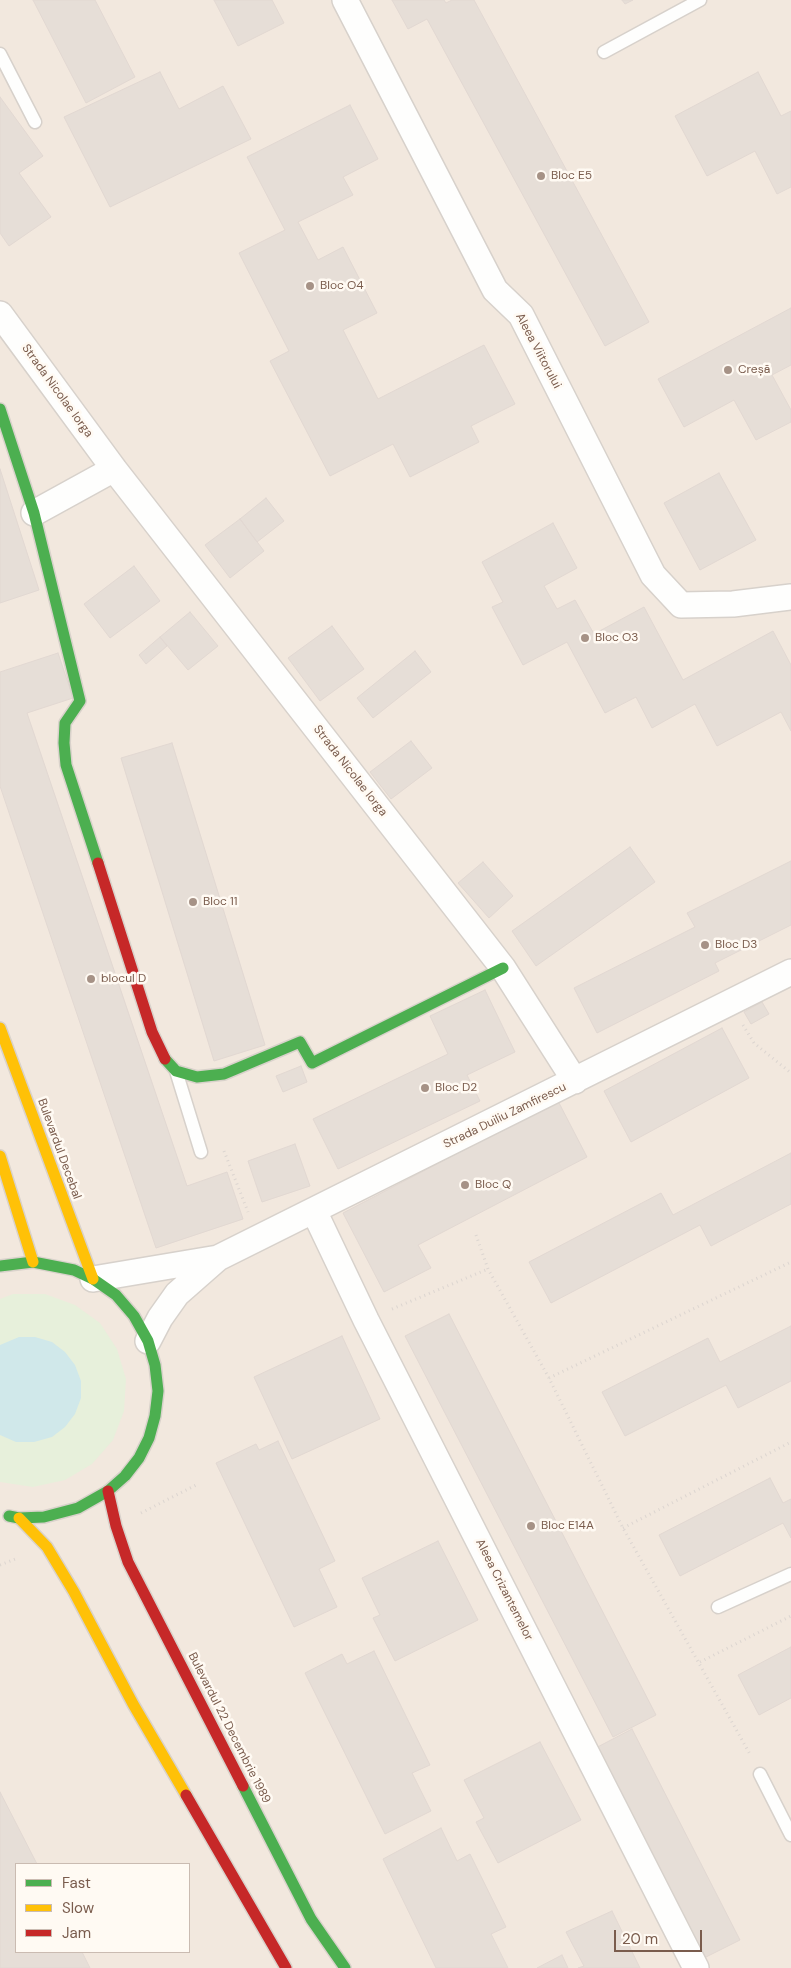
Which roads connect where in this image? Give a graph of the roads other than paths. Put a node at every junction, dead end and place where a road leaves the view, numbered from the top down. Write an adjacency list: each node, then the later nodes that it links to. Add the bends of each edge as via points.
1 (345, 0): 10 (street, Aleea Viitorului, via 495,290 522,315 653,575 680,604 733,604)
2 (700, 0): 3 (lane)
3 (604, 52)
4 (0, 54): 5 (lane)
5 (35, 122)
6 (0, 314): 8 (street, Strada Nicolae Iorga)
7 (0, 408): 9 (main road)
8 (114, 469): 9 (street); 11 (street, Strada Nicolae Iorga)
9 (34, 513): 14 (main road, via 80,701 65,723 66,765 152,1032 162,1056)
10 (791, 597)
11 (503, 968): 14 (main road, via 312,1063 300,1042 224,1074 197,1076); 15 (street, Strada Nicolae Iorga)
12 (791, 972): 15 (street, Strada Duiliu Zamfirescu)
13 (0, 1028): 22 (main road, Bulevardul Decebal)
14 (176, 1071): 16 (lane)
15 (575, 1081): 18 (street, Strada Duiliu Zamfirescu)
16 (201, 1152)
17 (0, 1156): 20 (main road)
18 (314, 1211): 19 (street, Strada Duiliu Zamfirescu); 33 (street, Aleea Crizantemelor, via 366,1320)
19 (218, 1258): 22 (street); 23 (street, via 178,1294)
20 (33, 1262): 21 (main road); 22 (main road, via 74,1270)
21 (0, 1266)
22 (93, 1279): 23 (main road, via 116,1295 134,1316)
23 (148, 1341): 24 (main road, via 157,1382 155,1416 149,1438 138,1458)
24 (108, 1491): 26 (main road, via 78,1508 44,1517); 32 (main road, Bulevardul 22 Decembrie 1989, via 128,1562 311,1919)
25 (0, 1514): 26 (main road)
26 (19, 1518): 31 (main road, via 47,1547 74,1592 133,1704)
27 (791, 1574): 28 (lane)
28 (718, 1607)
29 (760, 1774): 30 (lane)
30 (791, 1835)
31 (286, 1968)
32 (345, 1968)
33 (696, 1968)

